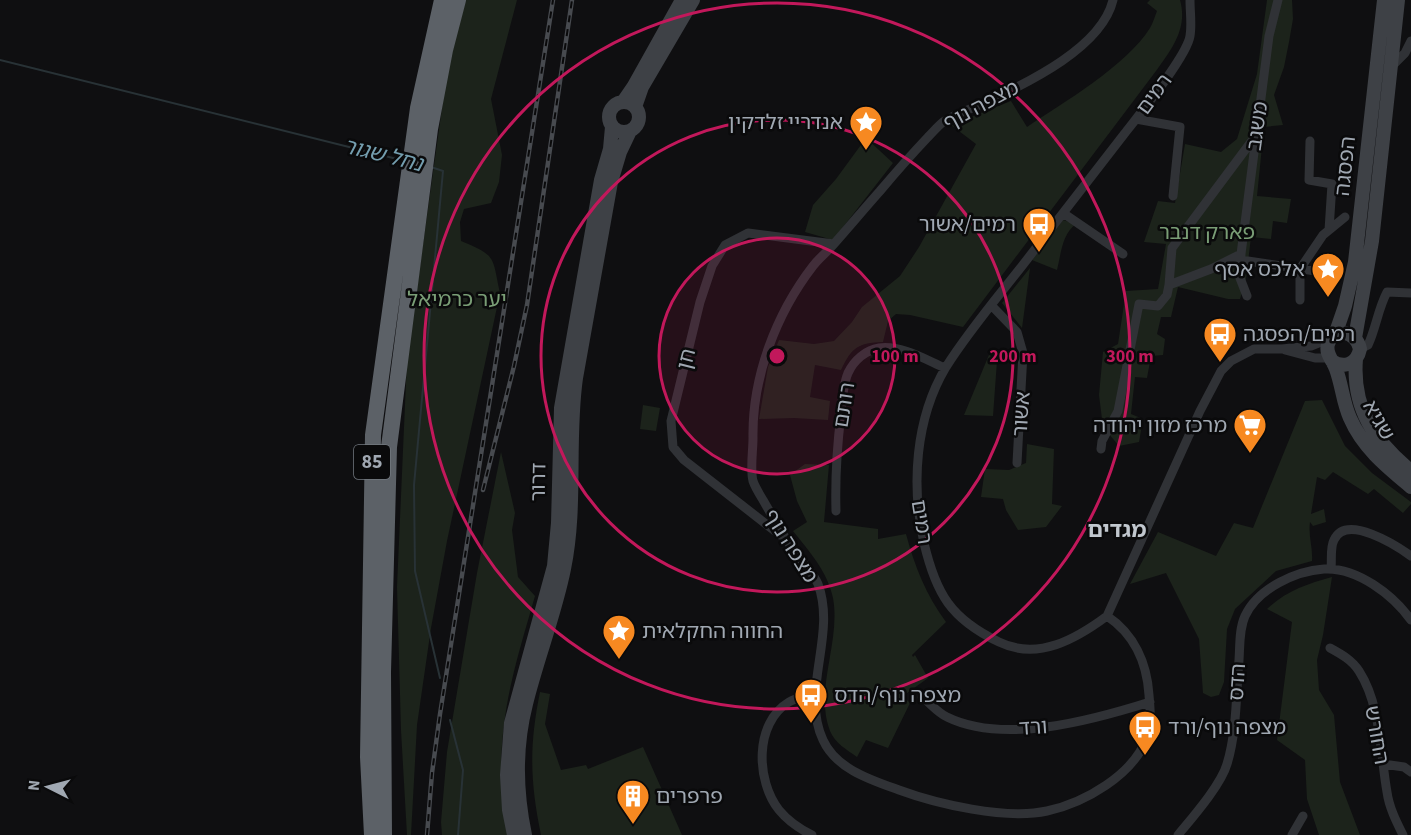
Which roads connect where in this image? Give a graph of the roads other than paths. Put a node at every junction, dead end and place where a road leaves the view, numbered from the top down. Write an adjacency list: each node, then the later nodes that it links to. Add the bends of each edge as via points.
1 (442, 0): 18 (highway, 85, via 425,74)
2 (458, 0): 18 (highway, 85)
3 (682, 0): 12 (street, via 634,86)
4 (693, 0): 12 (street)
5 (1113, 0): 23 (street, מצפה נוף, via 1095,35 1054,66 942,122)
6 (1190, 0): 13 (street, רמים, via 1190,38)
7 (1278, 0): 16 (street, משגב, via 1269,36)
8 (1384, 0): 11 (street, הפסגה)
9 (1398, 0): 11 (street, הפסגה)
10 (1411, 41): 11 (street, via 1405,53)
11 (1383, 68): 33 (street, הפסגה, via 1355,262); 35 (street, הפסגה, via 1372,241)
12 (629, 105): 14 (street, via 615,105 608,118); 15 (street, via 639,119)
13 (1136, 119): 19 (street, via 1180,127); 20 (street, רמים)
14 (612, 127): 15 (street); 57 (street, דרור, via 561,408 554,566 511,723 507,775)
15 (630, 131): 58 (street, דרור, via 611,182 576,378 564,568 522,724 518,775)
16 (1256, 136): 25 (street, משגב); 28 (street, via 1172,248)
17 (1310, 141): 22 (street, via 1309,180 1332,184)
18 (418, 164): 55 (highway, 85, via 373,435 368,757); 56 (highway, 85, via 389,447 383,672)
19 (1173, 196)
20 (1063, 213): 24 (street); 32 (street, רמים)
21 (1345, 217): 22 (street)
22 (1329, 230): 26 (street)
23 (834, 244): 43 (street, מצפה נוף, via 813,266 784,310 760,371 752,411 753,482); 43 (street, חן, via 748,233 725,244 700,302 671,421 673,447 684,460)
24 (1123, 254)
25 (1241, 257): 26 (street); 28 (street); 30 (street, משגב, via 1240,278)
26 (1300, 269): 27 (street); 31 (street)
27 (1322, 272)
28 (1169, 285): 38 (street, via 1158,306 1139,304 1118,411)
29 (1411, 293): 35 (street, via 1387,292 1374,334 1368,345)
30 (1247, 296)
31 (1300, 300)
32 (991, 305): 37 (street, רמים); 39 (street, אשור, via 1017,332 1023,353)
33 (1333, 336): 34 (street, רמים, via 1311,346); 35 (street, via 1346,333); 36 (street, via 1327,348)
34 (1282, 349): 36 (street, רמים); 46 (street, רמים, via 1254,349 1221,371)
35 (1357, 349): 36 (street, via 1352,363 1342,365); 40 (street, שגיא, via 1357,392 1371,427 1388,451)
36 (1331, 359): 41 (street, שגיא, via 1350,418 1361,438 1378,459)
37 (945, 368): 42 (street, רותם, via 897,349 881,348 860,356 848,373 843,400 835,467); 46 (street, רמים, via 922,430 917,490 929,564 947,604 977,632 1010,647 1044,650 1083,634)
38 (1101, 449)
39 (1017, 463)
40 (1411, 471)
41 (1411, 487)
42 (836, 512)
43 (784, 538): 49 (street, מצפה נוף, via 818,583 824,618)
44 (1411, 556): 45 (street, via 1373,534 1347,530 1334,540)
45 (1331, 568): 47 (street, הדס, via 1369,582); 60 (street, הדס, via 1299,572 1279,581 1246,615 1240,635 1227,767)
46 (1107, 616): 51 (street, מצפה נוף, via 1119,624 1141,656)
47 (1411, 620)
48 (1330, 648): 52 (street, החורש, via 1358,669 1365,684)
49 (816, 693): 51 (street, מצפה נוף, via 816,718 822,739 844,765 867,778 938,802 1010,813 1046,811 1082,799 1123,773 1147,737); 59 (street, via 789,702 778,712 762,751 767,789 779,811)
50 (922, 697): 51 (street, ורד, via 946,717 993,728 1042,728 1107,716)
51 (1150, 702)
52 (1383, 764): 53 (street); 62 (street, החורש, via 1387,794)
53 (1411, 772)
54 (1303, 816): 61 (street)
55 (372, 835)
56 (384, 835)
57 (513, 835)
58 (525, 835)
59 (812, 835)
60 (1178, 835)
61 (1292, 835)
62 (1403, 835)

